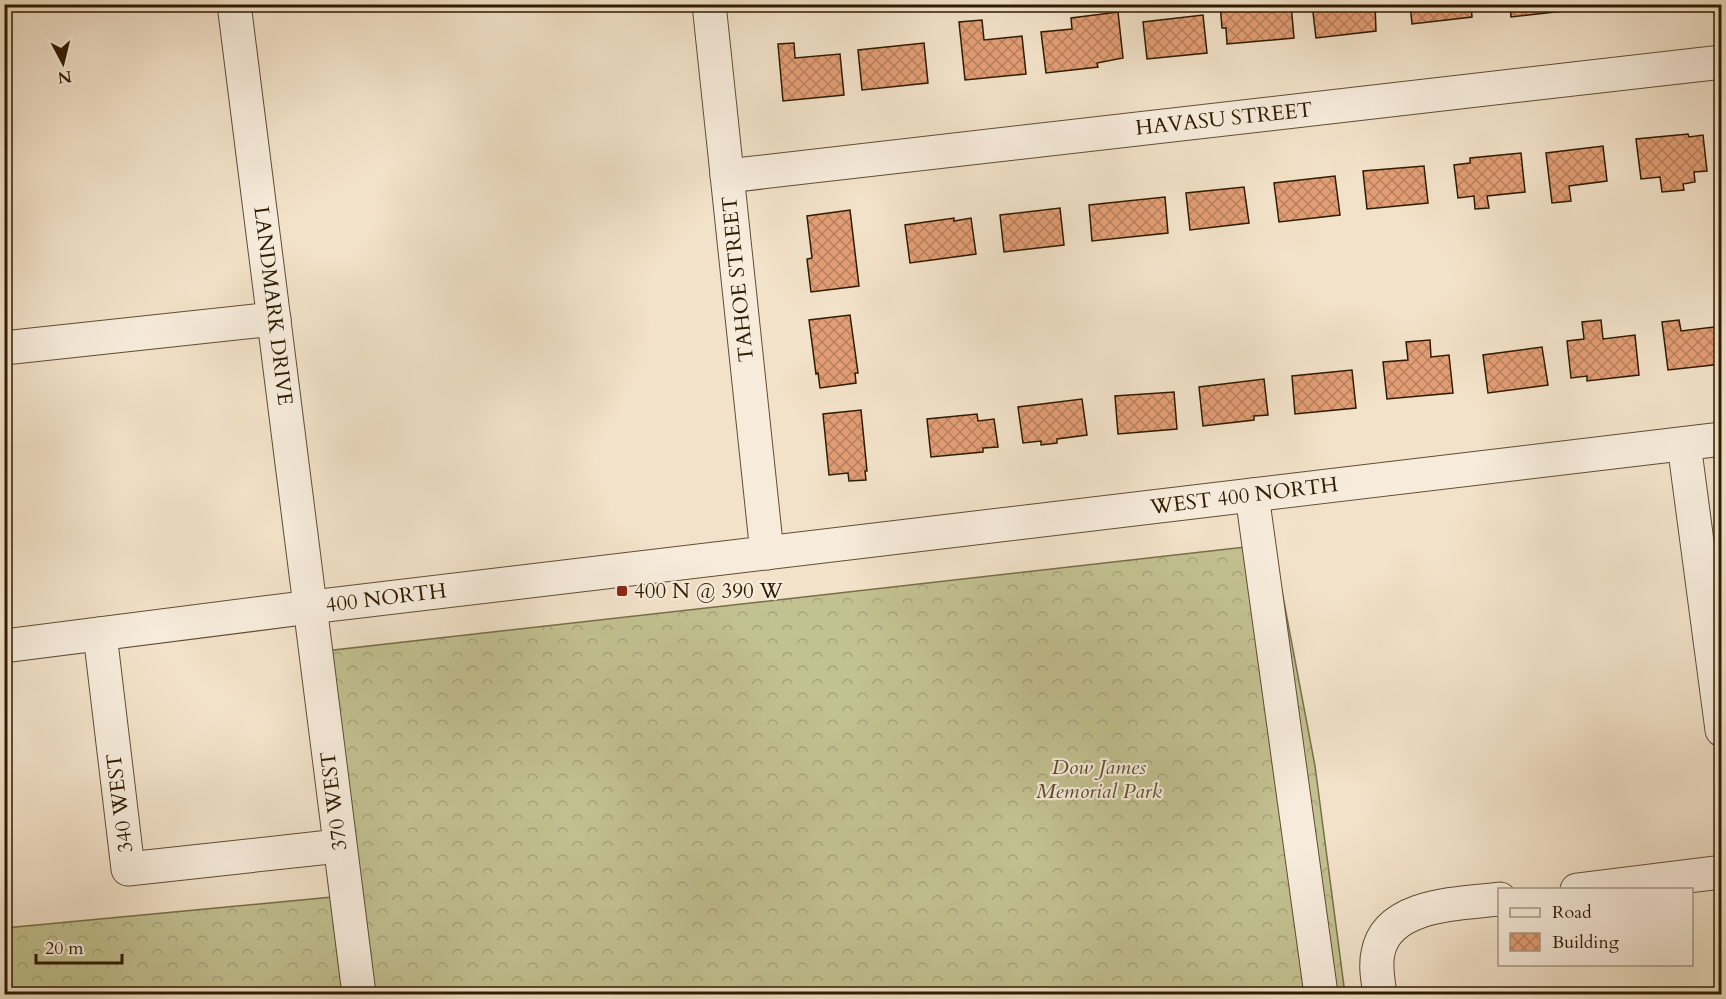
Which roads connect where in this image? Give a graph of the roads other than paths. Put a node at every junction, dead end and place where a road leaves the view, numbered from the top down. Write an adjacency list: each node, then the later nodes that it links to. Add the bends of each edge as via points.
1 (234, 4): 5 (street, LANDMARK DRIVE)
2 (709, 4): 4 (street, TAHOE STREET)
3 (1722, 62): 4 (street, HAVASU STREET)
4 (727, 176): 10 (street, TAHOE STREET)
5 (274, 319): 6 (street); 11 (street, LANDMARK DRIVE)
6 (4, 348)
7 (1722, 439): 8 (street, WEST 400 NORTH)
8 (1684, 444): 9 (street, WEST 400 NORTH); 14 (street)
9 (1252, 495): 10 (street, WEST 400 NORTH); 20 (street)
10 (767, 553): 11 (street, 400 NORTH)
11 (311, 607): 12 (street, 400 NORTH); 15 (street, 370 WEST)
12 (100, 634): 13 (street, 400 NORTH); 15 (street, 340 WEST, via 128,869)
13 (4, 646)
14 (1722, 730)
15 (339, 846): 19 (street, 370 WEST)
16 (1722, 872): 17 (street)
17 (1593, 888)
18 (1498, 899): 21 (street, via 1430,908 1401,918 1385,935 1378,953)
19 (359, 994)
20 (1321, 994)
21 (1380, 994)

